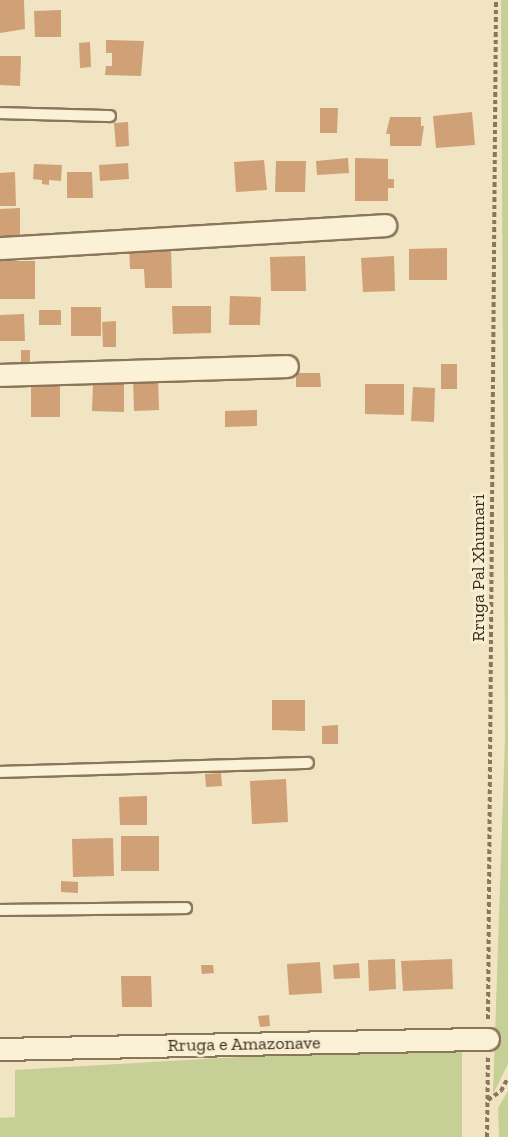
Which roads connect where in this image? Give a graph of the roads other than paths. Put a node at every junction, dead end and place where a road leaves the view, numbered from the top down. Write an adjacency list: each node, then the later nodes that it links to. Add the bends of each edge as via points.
1 (0, 113): 2 (lane)
2 (110, 116)
3 (385, 225): 4 (street)
4 (0, 248)
5 (287, 366): 6 (street)
6 (0, 375)
7 (308, 763): 8 (lane)
8 (0, 772)
9 (186, 908): 10 (lane)
10 (0, 910)
11 (488, 1039): 12 (street, Rruga e Amazonave)
12 (0, 1048)

